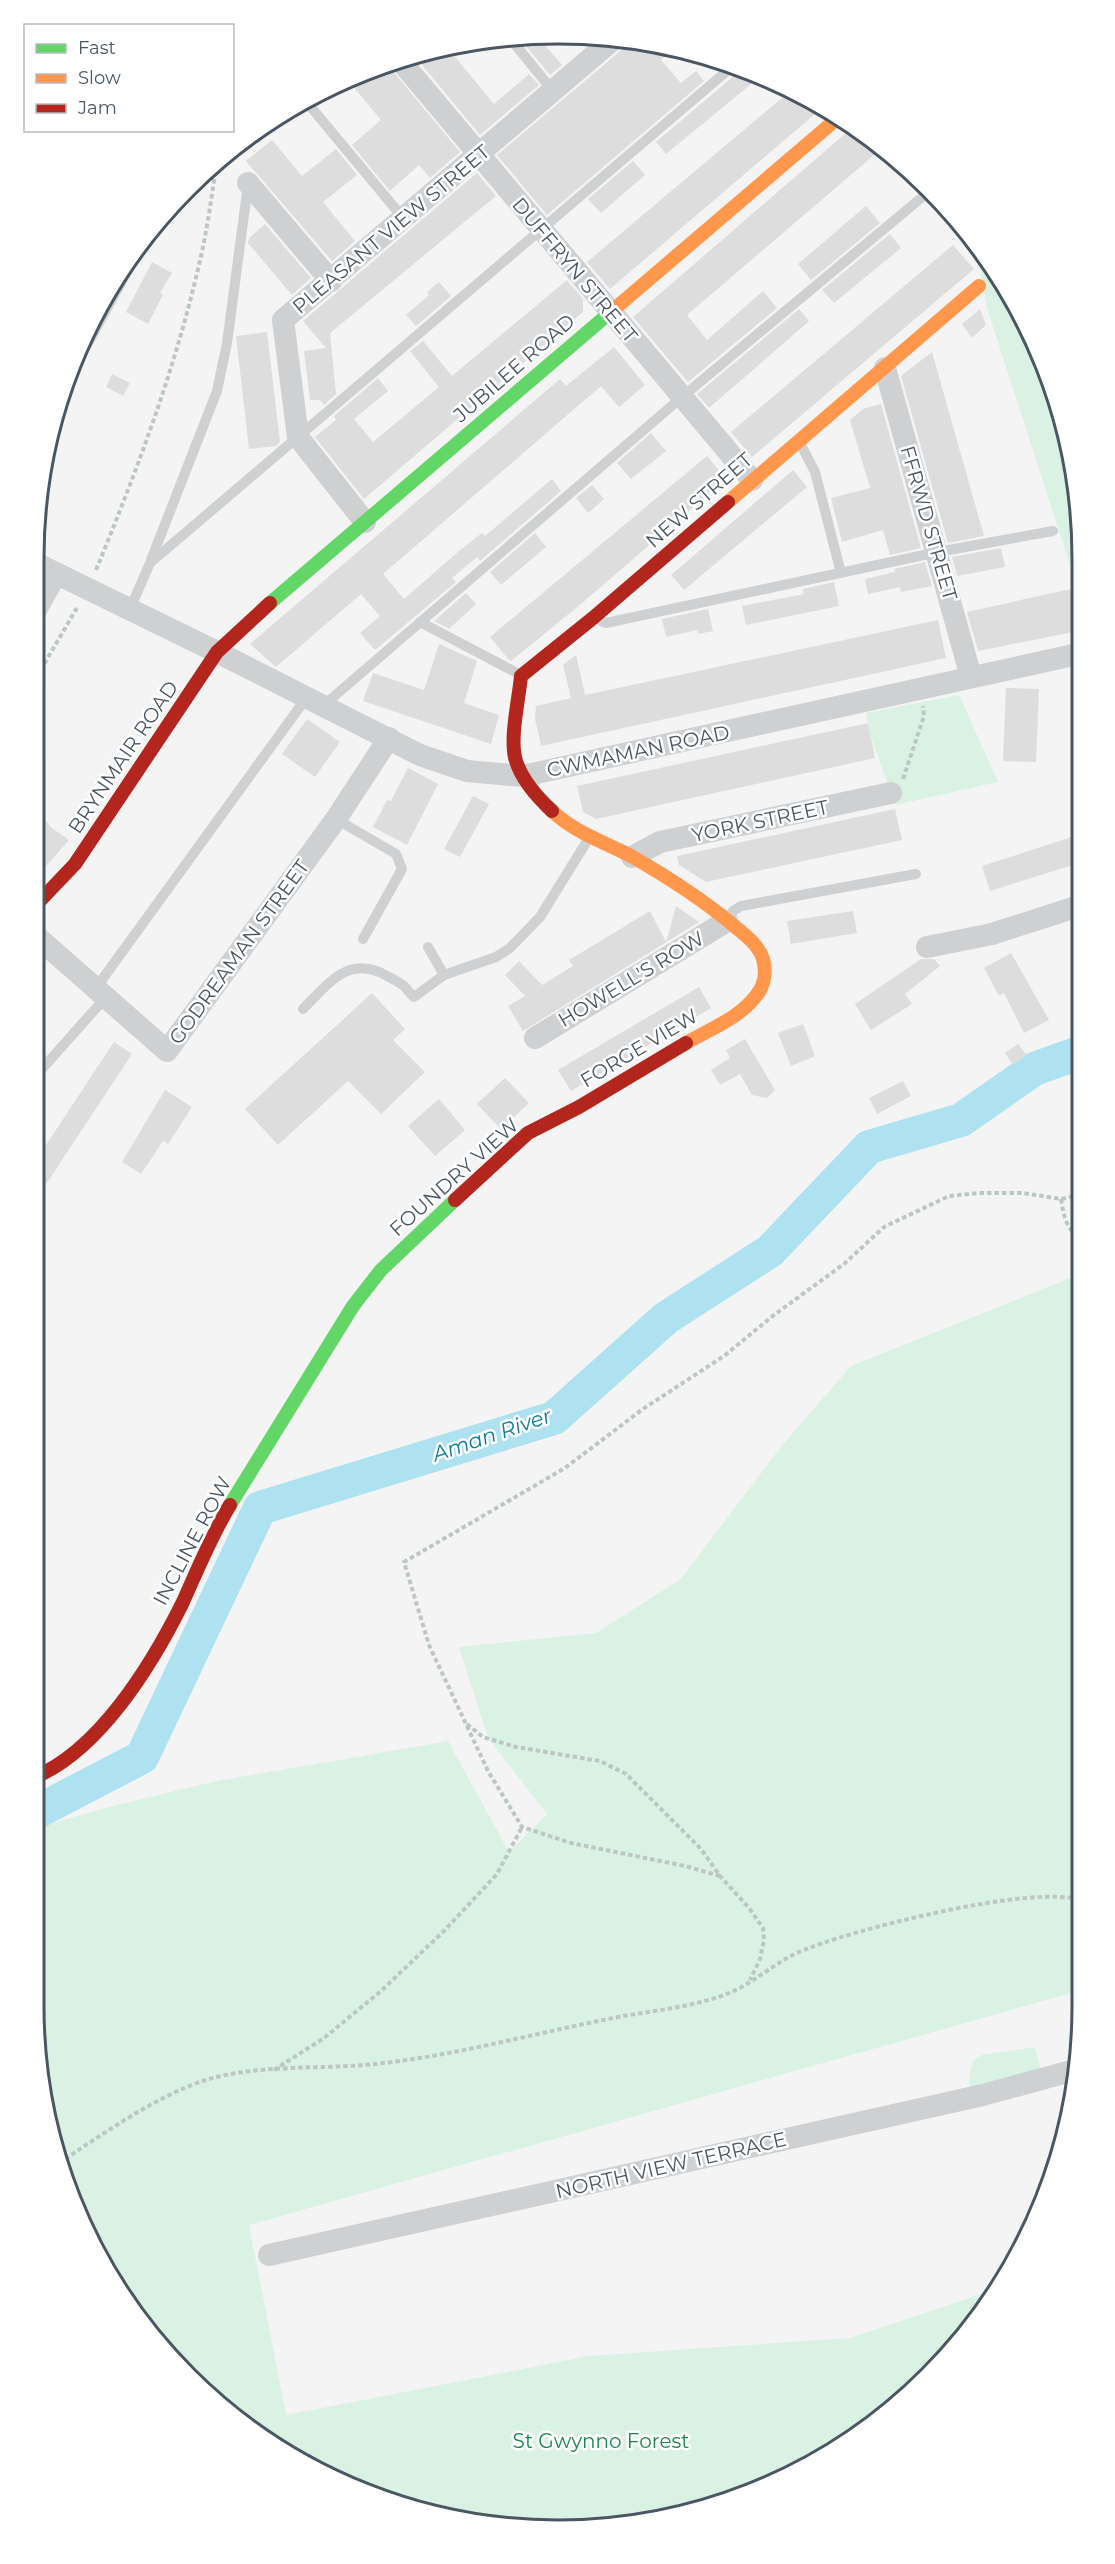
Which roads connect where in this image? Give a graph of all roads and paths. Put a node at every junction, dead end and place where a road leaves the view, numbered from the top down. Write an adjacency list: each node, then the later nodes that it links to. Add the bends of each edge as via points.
1 (516, 46): 5 (lane)
2 (605, 46): 5 (street, PLEASANT VIEW STREET)
3 (405, 67): 8 (street, DUFFRYN STREET)
4 (726, 72): 13 (lane)
5 (553, 91): 8 (street, PLEASANT VIEW STREET)
6 (311, 107): 12 (lane)
7 (832, 123): 16 (street, JUBILEE ROAD)
8 (479, 155): 12 (street, PLEASANT VIEW STREET); 13 (street, DUFFRYN STREET)
9 (215, 175): 29 (path, via 201,255 172,362 139,465)
10 (248, 183): 14 (street); 25 (lane, via 217,391)
11 (923, 196): 18 (lane)
12 (404, 219): 14 (street, PLEASANT VIEW STREET)
13 (541, 230): 16 (street, DUFFRYN STREET); 19 (lane)
14 (331, 281): 19 (street, PLEASANT VIEW STREET, via 283,320)
15 (979, 286): 17 (street, NEW STREET)
16 (609, 312): 18 (street, DUFFRYN STREET); 22 (street, JUBILEE ROAD)
17 (885, 368): 20 (street, NEW STREET); 24 (street, FFRWD STREET)
18 (682, 397): 21 (street, DUFFRYN STREET); 34 (lane)
19 (298, 437): 22 (street); 25 (lane)
20 (799, 440): 21 (street, NEW STREET); 27 (lane, via 815,472)
21 (752, 480): 33 (street, NEW STREET)
22 (365, 522): 35 (street, JUBILEE ROAD)
23 (1053, 531): 24 (lane)
24 (938, 552): 27 (lane); 39 (street, FFRWD STREET)
25 (150, 563): 32 (lane)
26 (44, 568): 28 (street, CWMAMAN ROAD)
27 (841, 573): 33 (lane, via 606,623)
28 (56, 574): 30 (street); 32 (street, CWMAMAN ROAD)
29 (95, 574)
30 (44, 595)
31 (82, 598): 37 (path)
32 (130, 609): 35 (street, CWMAMAN ROAD)
33 (593, 618): 38 (street, NEW STREET)
34 (420, 622): 38 (lane); 41 (lane)
35 (217, 652): 41 (street, CWMAMAN ROAD); 49 (street, BRYNMAIR ROAD, via 75,864)
36 (1072, 655): 39 (street, CWMAMAN ROAD)
37 (44, 664)
38 (521, 676): 43 (street, via 514,759)
39 (971, 677): 40 (street, CWMAMAN ROAD)
40 (920, 688): 43 (street, CWMAMAN ROAD); 44 (path, via 924,716 901,786)
41 (315, 701): 42 (street, CWMAMAN ROAD); 57 (lane)
42 (389, 738): 43 (street, CWMAMAN ROAD, via 420,755 467,771); 45 (street, GODREAMAN STREET)
43 (523, 776): 46 (street, via 562,820)
44 (891, 793): 47 (street, YORK STREET, via 660,842)
45 (336, 819): 52 (lane, via 396,854 402,868); 57 (street, GODREAMAN STREET, via 167,1051)
46 (590, 835): 47 (street); 56 (lane, via 528,932 496,957)
47 (632, 857): 51 (street)
48 (916, 874): 51 (lane, via 741,906)
49 (44, 896)
50 (1072, 908): 55 (street, via 992,934)
51 (727, 921): 59 (street, HOWELL'S ROW); 61 (street, FORGE VIEW, via 752,941 763,956 765,973 759,995 739,1012 579,1107)
52 (363, 939)
53 (44, 943): 57 (street, GODREAMAN STREET)
54 (428, 947): 56 (lane)
55 (927, 947)
56 (444, 975): 58 (lane, via 414,997 380,972 351,969 330,982)
57 (101, 993): 60 (lane)
58 (303, 1009)
59 (535, 1038)
60 (44, 1065)
61 (557, 1116): 65 (street, FOUNDRY VIEW, via 505,1152)
62 (1072, 1197): 63 (path)
63 (1061, 1199): 64 (path, via 1064,1218); 66 (path, via 1023,1193 949,1196 884,1227 844,1264 724,1356 643,1409 565,1468 404,1562 429,1645)
64 (1072, 1232)
65 (381, 1270): 67 (street, INCLINE ROW, via 347,1315 221,1520 180,1606 136,1684 91,1738)
66 (464, 1721): 68 (path); 69 (path, via 483,1737 516,1747 600,1761 626,1774 701,1849)
67 (44, 1773)
68 (522, 1827): 69 (path, via 571,1843); 72 (path, via 497,1874 444,1931 332,2032)
69 (720, 1876): 71 (path, via 763,1928 760,1959)
70 (1072, 1899): 71 (path, via 1053,1895 1017,1898 851,1932 797,1952)
71 (749, 1980): 72 (path, via 730,1992 675,2007 435,2054 367,2065)
72 (274, 2071): 74 (path, via 208,2079 112,2129)
73 (1067, 2072): 75 (street, NORTH VIEW TERRACE, via 983,2095)
74 (67, 2158)
75 (269, 2255)

